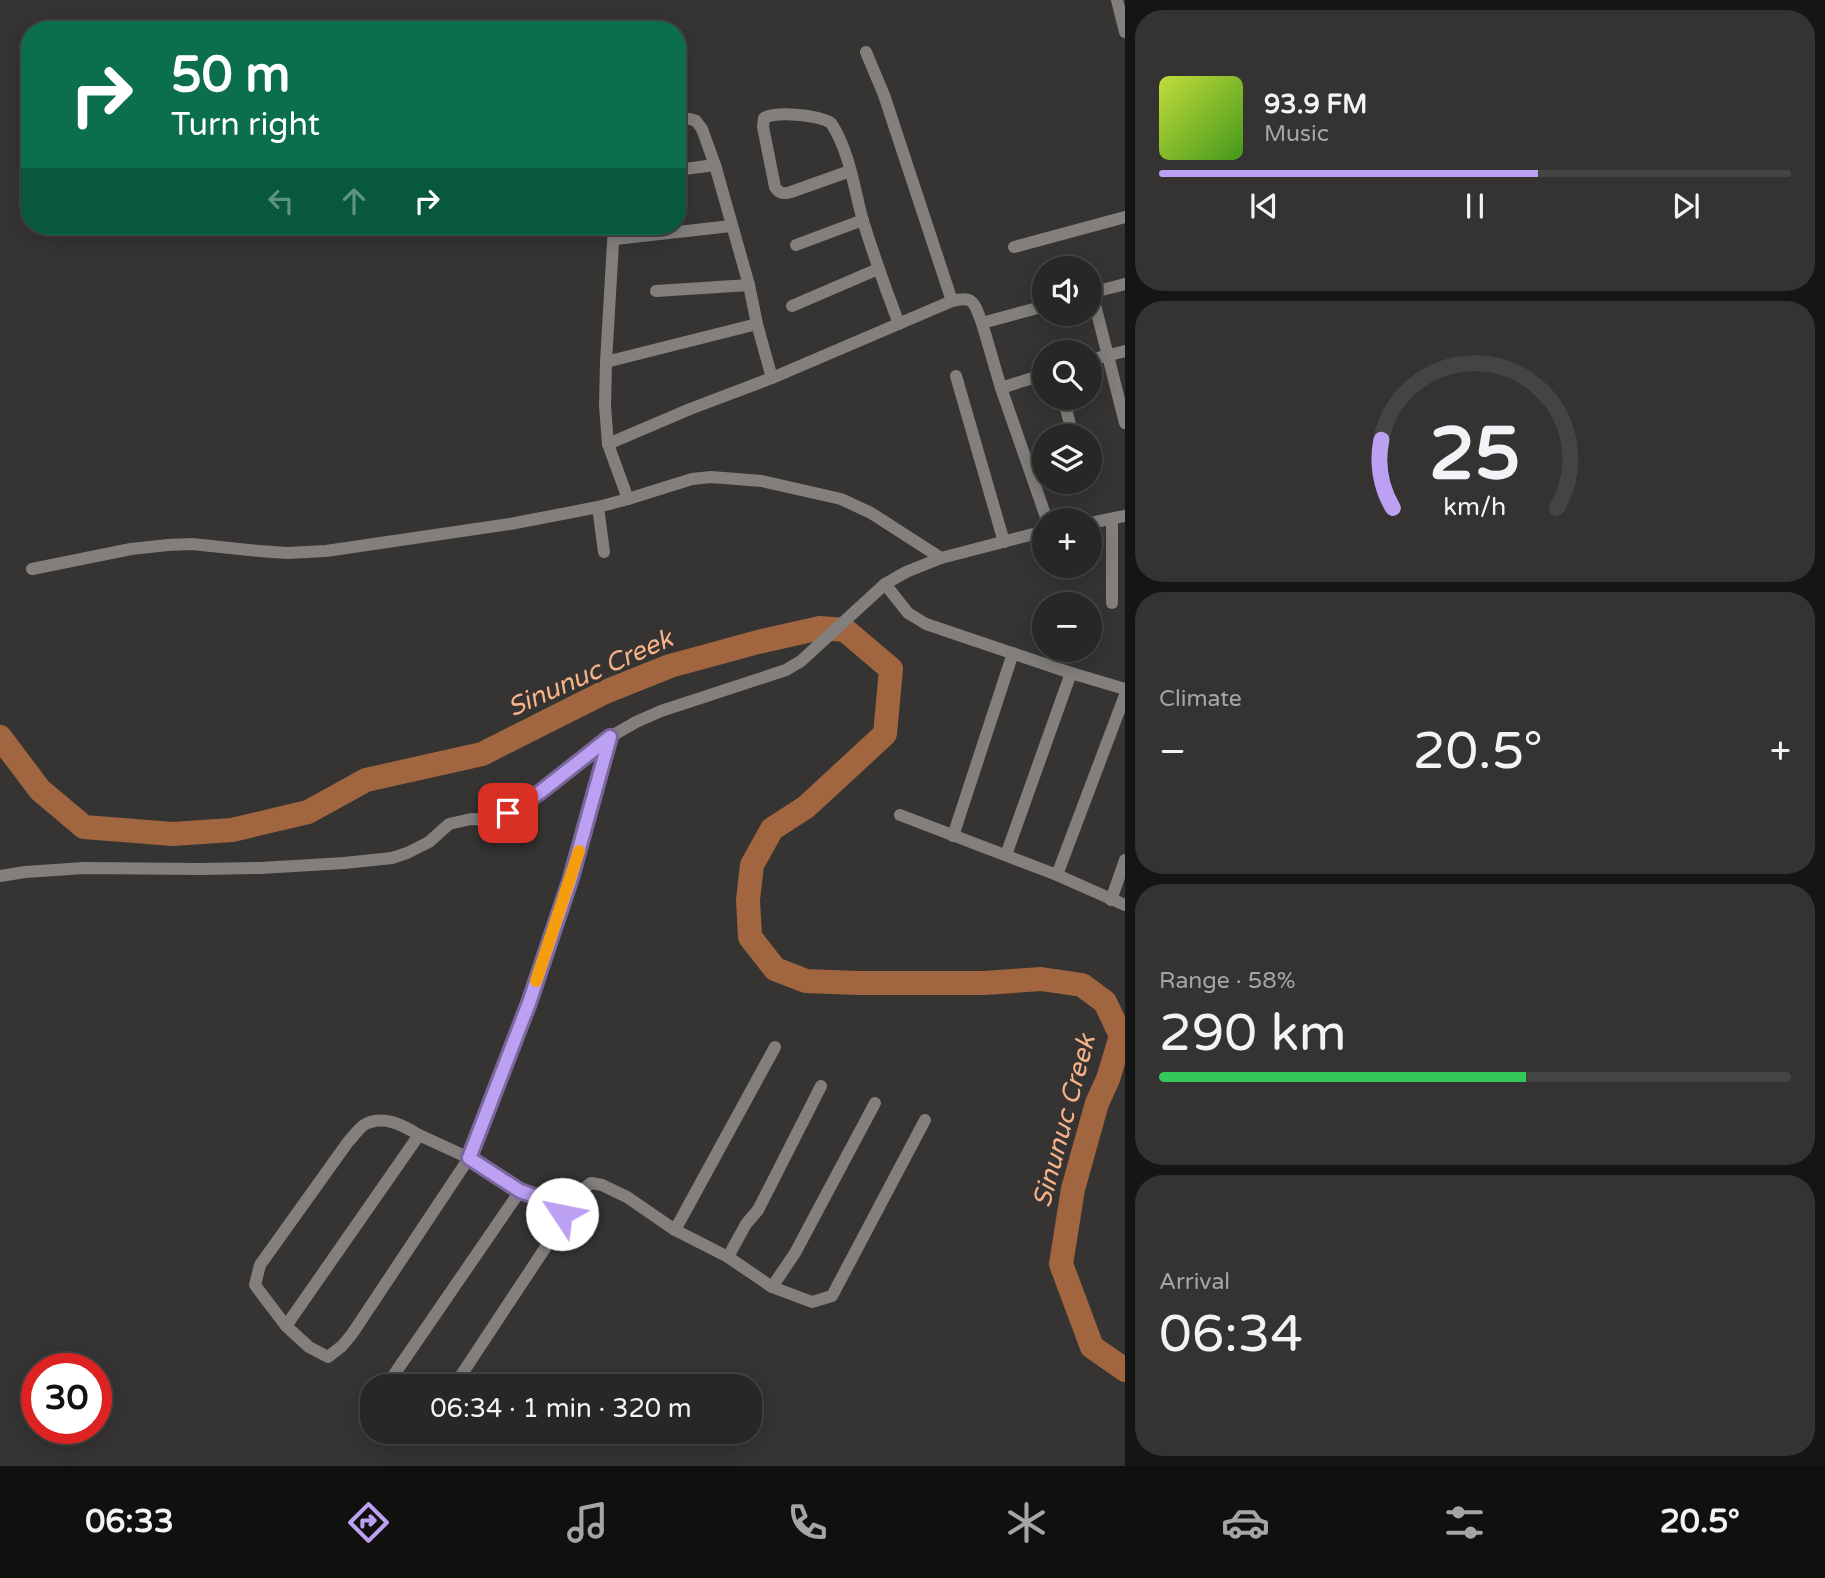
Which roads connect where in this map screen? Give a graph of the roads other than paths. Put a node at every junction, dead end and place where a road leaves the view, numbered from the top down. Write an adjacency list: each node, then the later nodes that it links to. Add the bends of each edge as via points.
1 (1117, 0): 2 (street)
2 (1125, 32)
3 (866, 52): 20 (street)
4 (686, 118): 5 (street, via 702,129)
5 (715, 165): 6 (street); 10 (street)
6 (686, 169)
7 (850, 171): 7 (street, via 781,193 775,187 764,118 771,114 827,120 835,129); 9 (street)
8 (1125, 217): 14 (street)
9 (863, 220): 13 (street); 15 (street)
10 (731, 226): 11 (street); 17 (street)
11 (686, 228)
12 (615, 235): 30 (street)
13 (796, 245)
14 (1014, 247)
15 (878, 269): 21 (street); 25 (street)
16 (1125, 284): 18 (street)
17 (749, 285): 19 (street); 24 (street)
18 (1102, 290)
19 (656, 291)
20 (952, 302): 23 (street, via 969,300); 25 (street)
21 (792, 306)
22 (1032, 310): 23 (street)
23 (982, 323): 34 (street)
24 (757, 324): 30 (street); 33 (street)
25 (899, 324): 33 (street)
26 (1100, 326): 28 (street)
27 (1125, 351): 28 (street)
28 (1108, 355): 29 (street); 35 (street)
29 (1102, 357)
30 (606, 362): 36 (street)
31 (956, 376): 42 (street)
32 (1032, 378): 34 (street)
33 (772, 379): 36 (street)
34 (1002, 388): 39 (street)
35 (1125, 423)
36 (608, 444): 37 (street)
37 (628, 499): 38 (street); 44 (street, via 692,479 762,481 841,499)
38 (598, 507): 43 (street); 45 (street, via 326,551 168,545)
39 (1043, 508)
40 (1119, 518): 47 (street)
41 (1032, 534): 42 (street)
42 (1004, 542): 44 (street)
43 (604, 552)
44 (941, 558): 46 (street)
45 (32, 569)
46 (885, 584): 48 (street, via 908,613 926,624); 52 (street, via 802,661 786,670 661,711)
47 (1112, 603)
48 (1013, 653): 49 (street); 54 (street)
49 (1070, 673): 50 (street); 55 (street)
50 (1125, 689)
51 (1125, 695): 57 (street)
52 (610, 737): 58 (street, via 499,818 449,824 429,842 392,858 261,868 84,869); 66 (street, via 571,878)
53 (900, 816): 54 (street)
54 (953, 836): 55 (street)
55 (1006, 855): 57 (street)
56 (1125, 860): 59 (street)
57 (1057, 875): 59 (street)
58 (0, 876)
59 (1111, 900): 60 (street)
60 (1125, 905)
61 (775, 1047): 69 (street)
62 (821, 1086): 70 (street, via 769,1189)
63 (875, 1103): 71 (street)
64 (925, 1120): 71 (street, via 832,1296 812,1302)
65 (419, 1135): 66 (street); 72 (street); 72 (street, via 390,1121 374,1120 362,1126 260,1265 255,1284)
66 (469, 1158): 67 (street); 72 (street, via 342,1346 328,1357)
67 (520, 1191): 68 (street); 73 (street)
68 (557, 1204): 69 (street, via 591,1183 602,1185); 74 (street, via 562,1214 559,1227)
69 (675, 1230): 70 (street)
70 (728, 1256): 71 (street)
71 (772, 1287)
72 (286, 1326)
73 (394, 1374)
74 (462, 1374)

